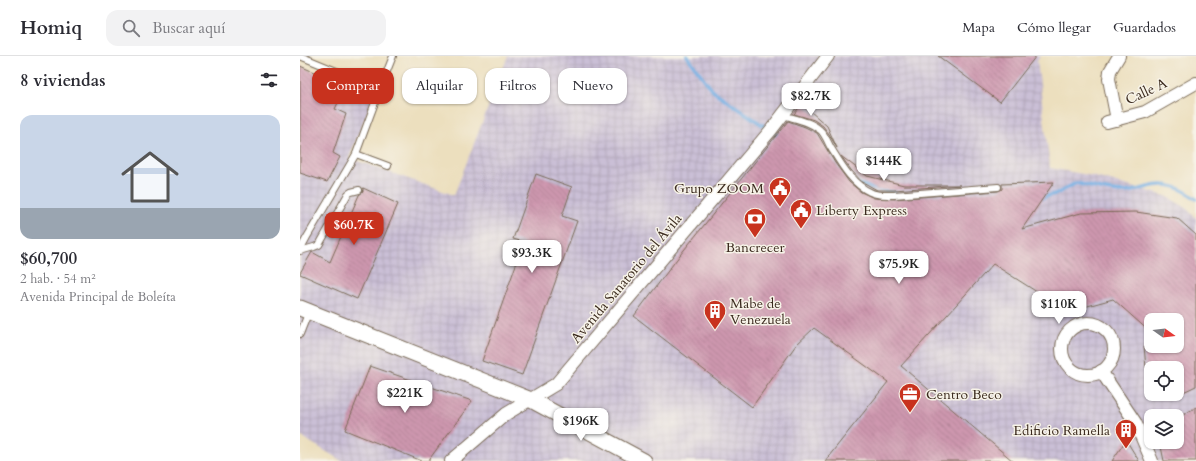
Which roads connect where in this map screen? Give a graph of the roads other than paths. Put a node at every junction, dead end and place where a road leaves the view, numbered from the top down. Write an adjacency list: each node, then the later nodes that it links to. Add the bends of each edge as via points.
1 (300, 56): 5 (lane)
2 (393, 56): 6 (lane)
3 (828, 56): 9 (street, Avenida Sanatorio del Ávila)
4 (1118, 56): 7 (street, Calle A, via 1109,79 1112,121 1145,112)
5 (329, 68)
6 (388, 68)
7 (1196, 83)
8 (374, 104): 10 (lane)
9 (783, 114): 12 (lane, via 812,124 822,131 849,175 870,193 894,195); 18 (street, Avenida Sanatorio del Ávila, via 556,384)
10 (356, 154): 11 (lane); 14 (lane, via 306,236)
11 (388, 166)
12 (998, 186)
13 (359, 190): 14 (lane, via 348,194 319,244 314,248)
14 (300, 251)
15 (304, 309): 16 (lane); 18 (street)
16 (300, 334)
17 (1101, 371): 17 (street, via 1113,357 1112,337 1099,325 1085,322 1076,325 1066,335 1062,346 1067,364 1082,374 1091,375); 21 (street, via 1135,422)
18 (531, 400): 19 (street, Avenida Sanatorio del Ávila, via 506,414); 20 (street)
19 (451, 461)
20 (644, 461)
21 (1152, 461)

